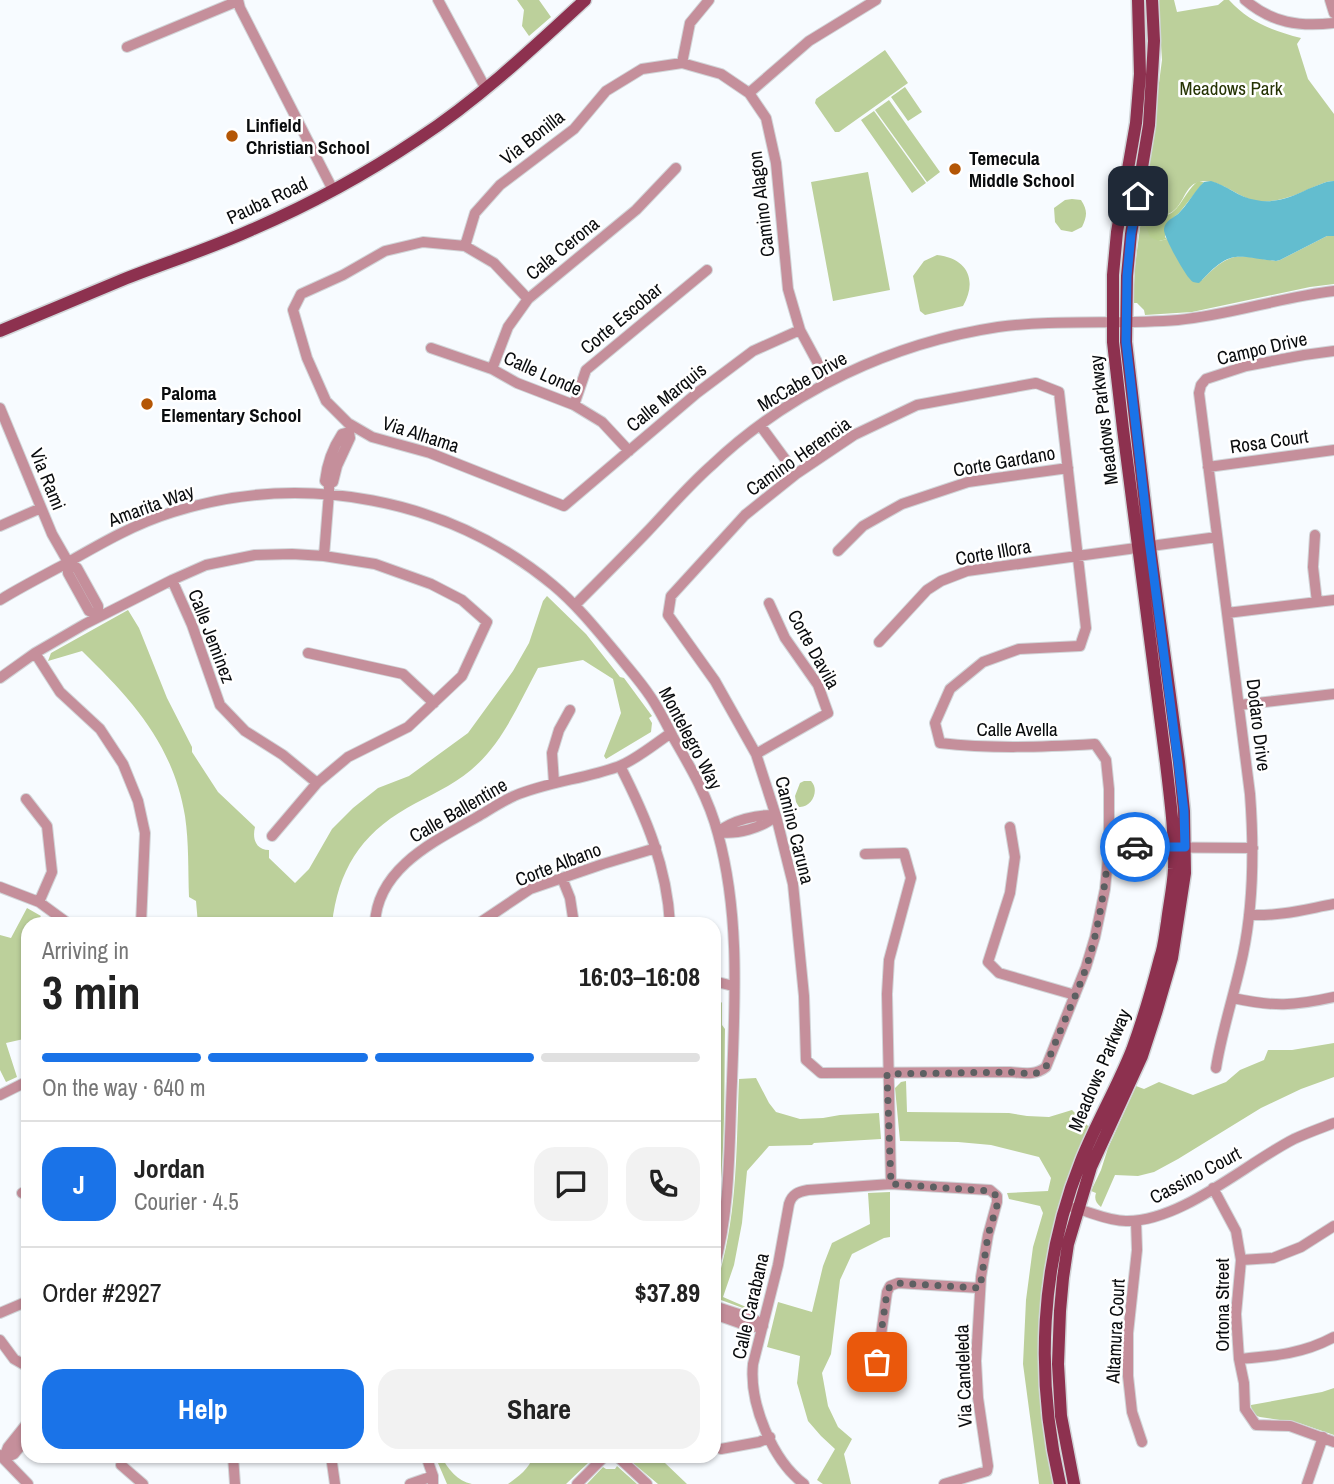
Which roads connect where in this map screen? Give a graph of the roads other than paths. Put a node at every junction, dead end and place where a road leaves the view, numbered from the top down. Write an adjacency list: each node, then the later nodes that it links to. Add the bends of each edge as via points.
1 (438, 0): 14 (street)
2 (585, 0): 14 (main road, Pauba Road)
3 (709, 0): 13 (street, via 690,23)
4 (876, 0): 15 (street, via 809,41)
5 (1138, 0): 22 (main road, Meadows Parkway, via 1136,123 1113,275)
6 (1152, 0): 22 (main road, Meadows Parkway, via 1149,125)
7 (1245, 0): 11 (street, via 1266,15 1288,22)
8 (1330, 0): 10 (street)
9 (238, 1): 12 (street); 17 (street)
10 (1334, 13)
11 (1334, 23)
12 (127, 47)
13 (682, 63): 15 (street, Camino Alagon, via 721,74); 18 (street, Via Bonilla, via 642,69 606,90 574,129 500,185 475,212)
14 (486, 89): 17 (main road, Pauba Road, via 419,139)
15 (749, 93): 23 (street, Camino Alagon, via 766,118 776,163 788,289)
16 (676, 169): 21 (street, Cala Cerona, via 636,210)
17 (333, 190): 24 (main road, Pauba Road, via 249,231)
18 (465, 246): 21 (street, via 494,263); 33 (street, Via Alhama, via 423,242 385,251 301,294 293,310 307,358 326,401)
19 (707, 270): 30 (street, Corte Escobar, via 586,370)
20 (1334, 291): 22 (street, McCabe Drive, via 1208,316)
21 (528, 299): 27 (street, Cala Cerona, via 508,327)
22 (1119, 321): 28 (street, McCabe Drive, via 972,332 900,351); 45 (main road, Meadows Parkway, via 1113,342 1116,376)
23 (800, 330): 28 (street, Camino Alagon); 35 (street, Calle Marquis, via 753,351)
24 (0, 331)
25 (431, 348): 27 (street, Calle Londe)
26 (1334, 351): 29 (street, Campo Drive, via 1246,366 1206,379)
27 (492, 369): 30 (street, Calle Londe)
28 (828, 382): 32 (street, McCabe Drive)
29 (1201, 385): 36 (street, Dodaro Drive)
30 (574, 405): 35 (street, Calle Londe, via 602,422)
31 (0, 408): 41 (street, Via Rami)
32 (760, 425): 38 (street); 55 (street, McCabe Drive, via 713,463)
33 (351, 429): 39 (street); 40 (street, Via Alhama, via 430,453)
34 (1334, 450): 36 (street, Rosa Court)
35 (629, 451): 40 (street, Calle Marquis)
36 (1208, 467): 44 (street, Dodaro Drive)
37 (1068, 468): 38 (street, Camino Herencia, via 1059,392 1036,383 917,405 854,435); 46 (street, Corte Gardano, via 968,482 902,504 863,526); 48 (street)
38 (796, 474): 57 (street, Camino Herencia, via 744,515 671,596)
39 (329, 489): 47 (street); 49 (street, Amarita Way, via 199,504 126,530); 55 (street, Montelegro Way, via 449,523 504,550)
40 (564, 506)
41 (41, 508): 42 (street); 49 (street, Via Rami)
42 (0, 526)
43 (1315, 535): 53 (street)
44 (1217, 537): 45 (street, Corte Illora); 56 (street, Dodaro Drive)
45 (1144, 548): 48 (street, Corte Illora); 78 (main road, Meadows Parkway, via 1184,811)
46 (838, 551)
47 (324, 556): 50 (street, via 255,555 206,565); 64 (street, via 375,564 431,584 462,600 487,622 462,676)
48 (1079, 556): 59 (street, Corte Illora, via 967,571 941,581); 77 (street, Calle Avella, via 1086,628 1080,646 1019,649 983,662 950,689 935,723 940,743 1095,744 1106,760)
49 (68, 562): 51 (street, Amarita Way); 58 (street, Via Rami, via 77,568 98,606)
50 (172, 580): 58 (street); 70 (street, Calle Jeminez, via 220,705 245,731)
51 (0, 600)
52 (1334, 600): 53 (street)
53 (1317, 602): 56 (street)
54 (769, 603): 68 (street, Corte Davila, via 785,639 818,685 828,713)
55 (575, 605): 67 (street, Montelegro Way, via 650,696)
56 (1227, 613): 65 (street, Dodaro Drive)
57 (668, 615): 68 (street, Camino Caruna, via 715,681)
58 (98, 616): 60 (street)
59 (879, 642)
60 (35, 653): 62 (street); 88 (street, via 60,692 100,729 123,764 138,801 145,834)
61 (308, 653): 64 (street, via 403,674)
62 (0, 678)
63 (1334, 694): 65 (street)
64 (434, 703): 70 (street, via 408,727 348,757)
65 (1239, 705): 80 (street, Dodaro Drive)
66 (570, 710): 71 (street, via 552,753)
67 (671, 733): 69 (street, Calle Ballentine); 75 (street, Montelegro Way, via 698,779)
68 (756, 754): 73 (street, Camino Caruna)
69 (620, 766): 71 (street, Calle Ballentine); 79 (street)
70 (317, 783): 76 (street)
71 (554, 783): 89 (street, Calle Ballentine, via 513,796 408,860 385,889)
72 (26, 799): 84 (street, via 47,826 52,872)
73 (776, 816): 75 (street, via 768,823 729,834); 98 (street, Camino Caruna, via 793,884 806,1060 821,1073)
74 (1010, 827): 94 (street, via 1015,858 1010,893 988,962 999,974)
75 (718, 832): 93 (street, Montelegro Way, via 734,929)
76 (272, 836)
77 (1109, 847): 78 (street); 94 (street, via 1095,937)
78 (1179, 847): 80 (street); 104 (main road, Meadows Parkway, via 1161,956 1145,1010); 105 (main road, Meadows Parkway, via 1185,873 1172,958 1142,1056 1091,1167)
79 (656, 848): 82 (street, Corte Albano); 92 (street)
80 (1253, 848): 86 (street, Dodaro Drive)
81 (865, 854): 98 (street, via 904,853 911,878 889,960)
82 (562, 878): 90 (street, Corte Albano, via 530,889); 91 (street)
83 (0, 887): 84 (street)
84 (38, 902): 87 (street)
85 (1334, 904): 86 (street, via 1284,914)
86 (1249, 915): 96 (street, Dodaro Drive)
87 (59, 917)
88 (141, 917)
89 (376, 917)
90 (488, 917)
91 (573, 917)
92 (670, 917)
93 (722, 986): 108 (street, Montelegro Way, via 728,1180)
94 (1075, 995): 98 (street, via 1046,1067 1035,1074)
95 (1334, 997): 96 (street, via 1288,1006)
96 (1233, 998): 97 (street, Dodaro Drive)
97 (1216, 1069)
98 (887, 1074): 102 (street)
99 (21, 1085): 100 (street)
100 (0, 1096)
101 (1334, 1123): 103 (street, Cassino Court, via 1294,1139)
102 (891, 1184): 110 (street, Via Candeleda, via 990,1191 997,1196); 115 (street, Calle Carabana, via 796,1192 789,1204)
103 (1213, 1188): 106 (street, Cassino Court, via 1170,1212); 109 (street, Ortona Street, via 1236,1231)
104 (1065, 1206): 105 (street, Cassino Court); 145 (main road, Meadows Parkway, via 1049,1276 1044,1364)
105 (1079, 1209): 106 (street, Cassino Court, via 1114,1220); 146 (main road, Meadows Parkway, via 1063,1278 1058,1364 1061,1416)
106 (1136, 1221): 124 (street, Altamura Court, via 1128,1376 1132,1412)
107 (1334, 1226): 109 (street, via 1301,1248 1273,1258)
108 (721, 1236)
109 (1241, 1260): 118 (street, Ortona Street, via 1236,1314)
110 (980, 1288): 120 (street, via 890,1286); 144 (street, Via Candeleda, via 977,1386 988,1466 987,1471)
111 (21, 1304): 113 (street)
112 (721, 1308): 115 (street)
113 (0, 1313)
114 (721, 1316): 115 (street, via 751,1327)
115 (763, 1326): 122 (street, Calle Carabana, via 752,1375 758,1409)
116 (1334, 1337): 118 (street, via 1316,1347)
117 (0, 1340): 119 (street)
118 (1239, 1359): 123 (street, Ortona Street, via 1245,1409 1256,1424 1290,1426)
119 (21, 1363)
120 (874, 1385)
121 (21, 1431): 128 (street)
122 (770, 1437): 127 (street); 143 (street, Calle Carabana, via 779,1458)
123 (1323, 1437): 125 (street); 147 (street)
124 (1142, 1442)
125 (1334, 1442)
126 (21, 1446): 128 (street, via 14,1454)
127 (721, 1448)
128 (2, 1456): 136 (street)
129 (234, 1463): 138 (street)
130 (332, 1463): 139 (street)
131 (429, 1463): 135 (street)
132 (598, 1463): 141 (street)
133 (624, 1463): 142 (street)
134 (121, 1465): 137 (street)
135 (435, 1481): 140 (street)
136 (29, 1484)
137 (143, 1484)
138 (236, 1484)
139 (335, 1484)
140 (410, 1484)
141 (578, 1484)
142 (647, 1484)
143 (804, 1484)
144 (944, 1484)
145 (1060, 1484)
146 (1074, 1484)
147 (1307, 1484)

